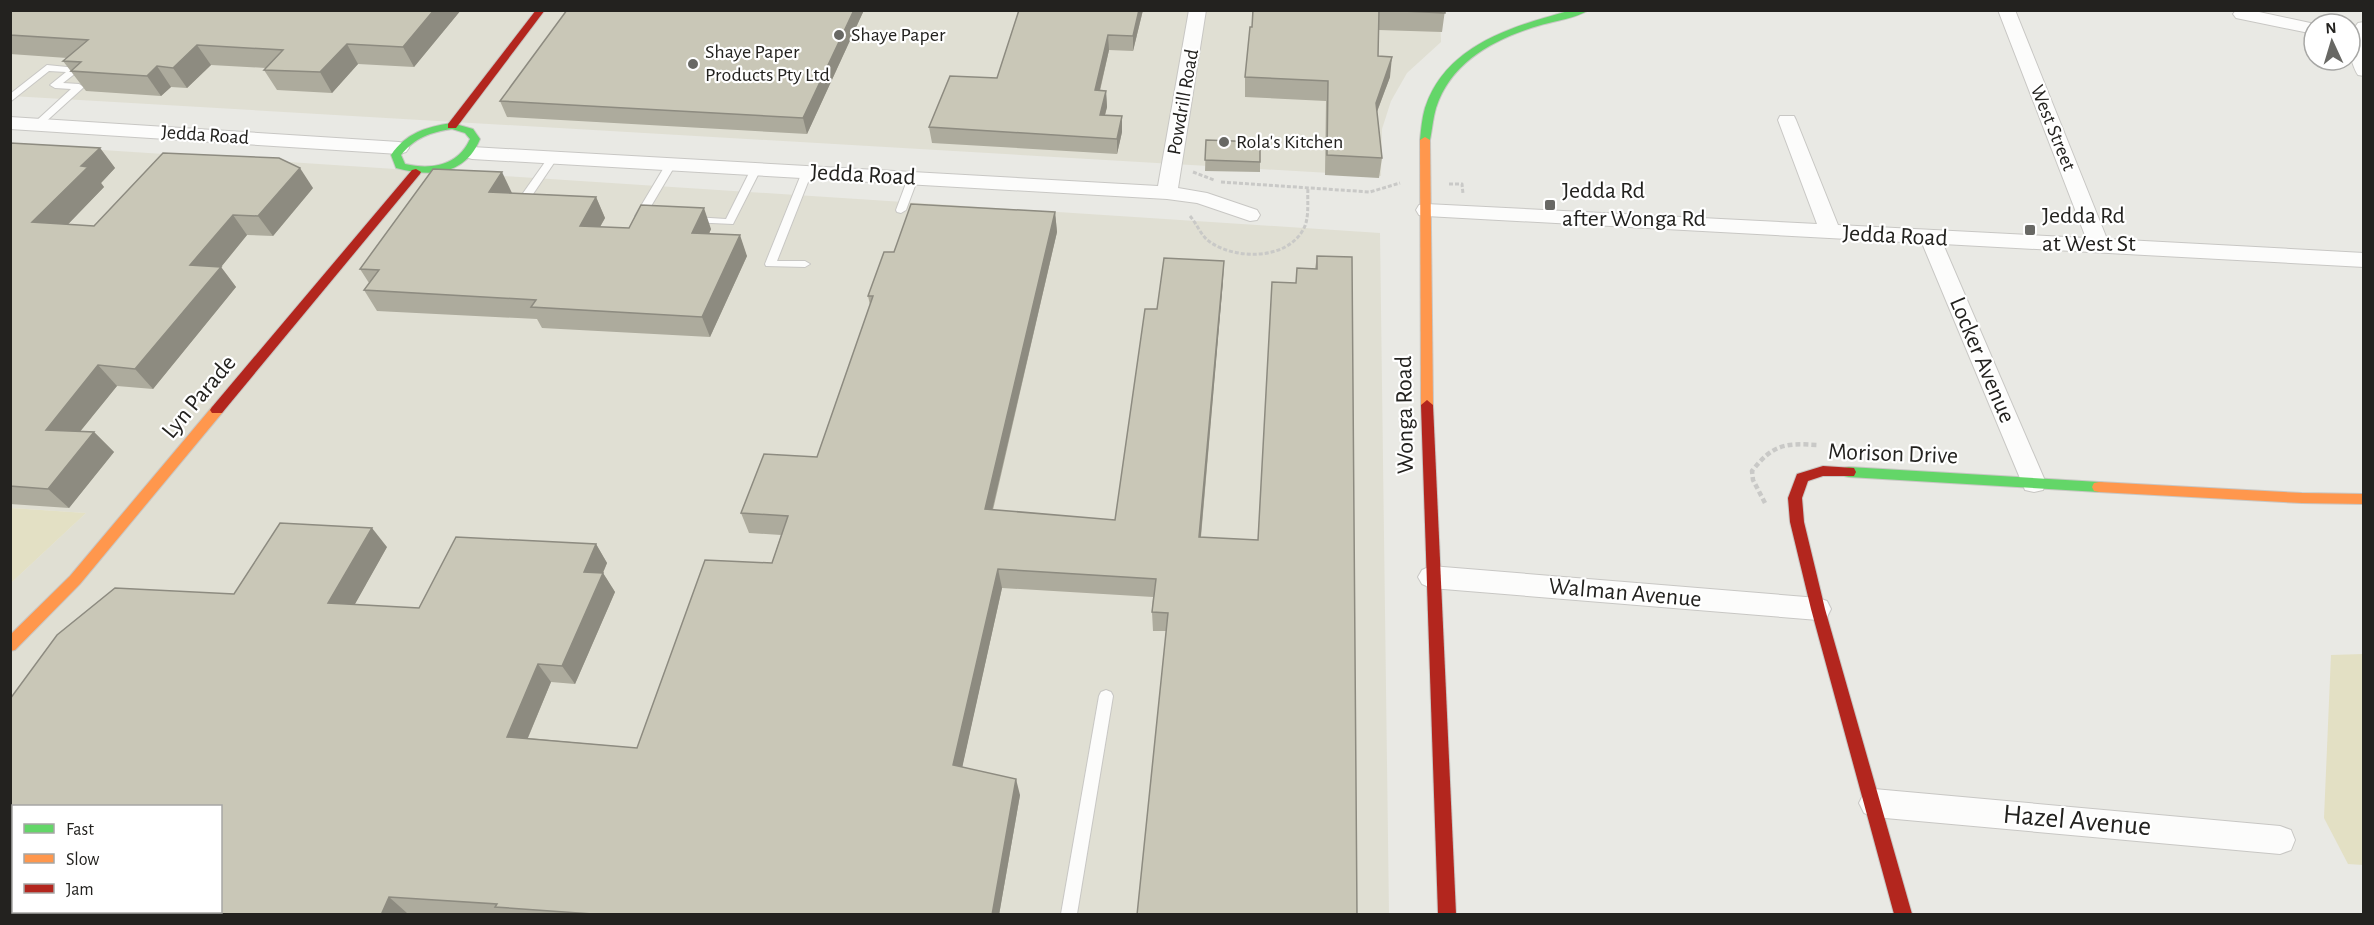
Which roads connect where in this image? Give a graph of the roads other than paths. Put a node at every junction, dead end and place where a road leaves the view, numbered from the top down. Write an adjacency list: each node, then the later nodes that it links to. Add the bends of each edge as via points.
1 (541, 10): 11 (street)
2 (1198, 10): 20 (street, Powdrill Road)
3 (1585, 10): 23 (street, Wonga Road, via 1500,36 1448,72 1430,103 1425,144)
4 (2006, 10): 29 (street, West Street)
5 (2242, 14): 6 (street)
6 (2302, 26)
7 (10, 99): 10 (lane, via 47,68 74,70 56,85 79,87)
8 (1787, 120): 27 (street)
9 (10, 123): 10 (street, Jedda Road)
10 (38, 124): 12 (street, Jedda Road)
11 (452, 126): 12 (street, via 427,130); 13 (street, via 463,128 476,138)
12 (399, 148): 17 (street, via 396,155 400,166)
13 (472, 153): 14 (street, Jedda Road); 17 (street, via 453,166)
14 (553, 157): 15 (street, Jedda Road); 21 (lane)
15 (670, 164): 16 (street, Jedda Road); 25 (lane, via 640,216)
16 (756, 169): 18 (street, Jedda Road); 26 (lane, via 729,222)
17 (416, 172): 36 (street, Lyn Parade, via 82,572)
18 (807, 172): 19 (street, Jedda Road); 31 (lane, via 770,264)
19 (913, 178): 20 (street, Jedda Road); 22 (lane)
20 (1167, 193): 24 (street, Jedda Road, via 1200,197)
21 (525, 198)
22 (901, 210)
23 (1426, 210): 27 (street, Jedda Road); 34 (street, Wonga Road, via 1424,286)
24 (1250, 215)
25 (651, 217)
26 (684, 219)
27 (1830, 232): 28 (street, Jedda Road)
28 (1930, 238): 29 (street, Jedda Road); 32 (street, Locker Avenue)
29 (2099, 246): 30 (street, Jedda Road)
30 (2364, 260)
31 (806, 264)
32 (2034, 483): 33 (street, Morison Drive); 35 (street, Morison Drive, via 1823,471 1802,478 1795,498 1797,522)
33 (2364, 499)
34 (1431, 577): 35 (street, Walman Avenue); 41 (street, Wonga Road)
35 (1818, 609): 38 (street, Morison Drive)
36 (10, 645)
37 (1106, 696): 40 (lane)
38 (1874, 803): 39 (street, Hazel Avenue); 42 (street, Morison Drive)
39 (2280, 840)
40 (1069, 915)
41 (1448, 915)
42 (1904, 915)

